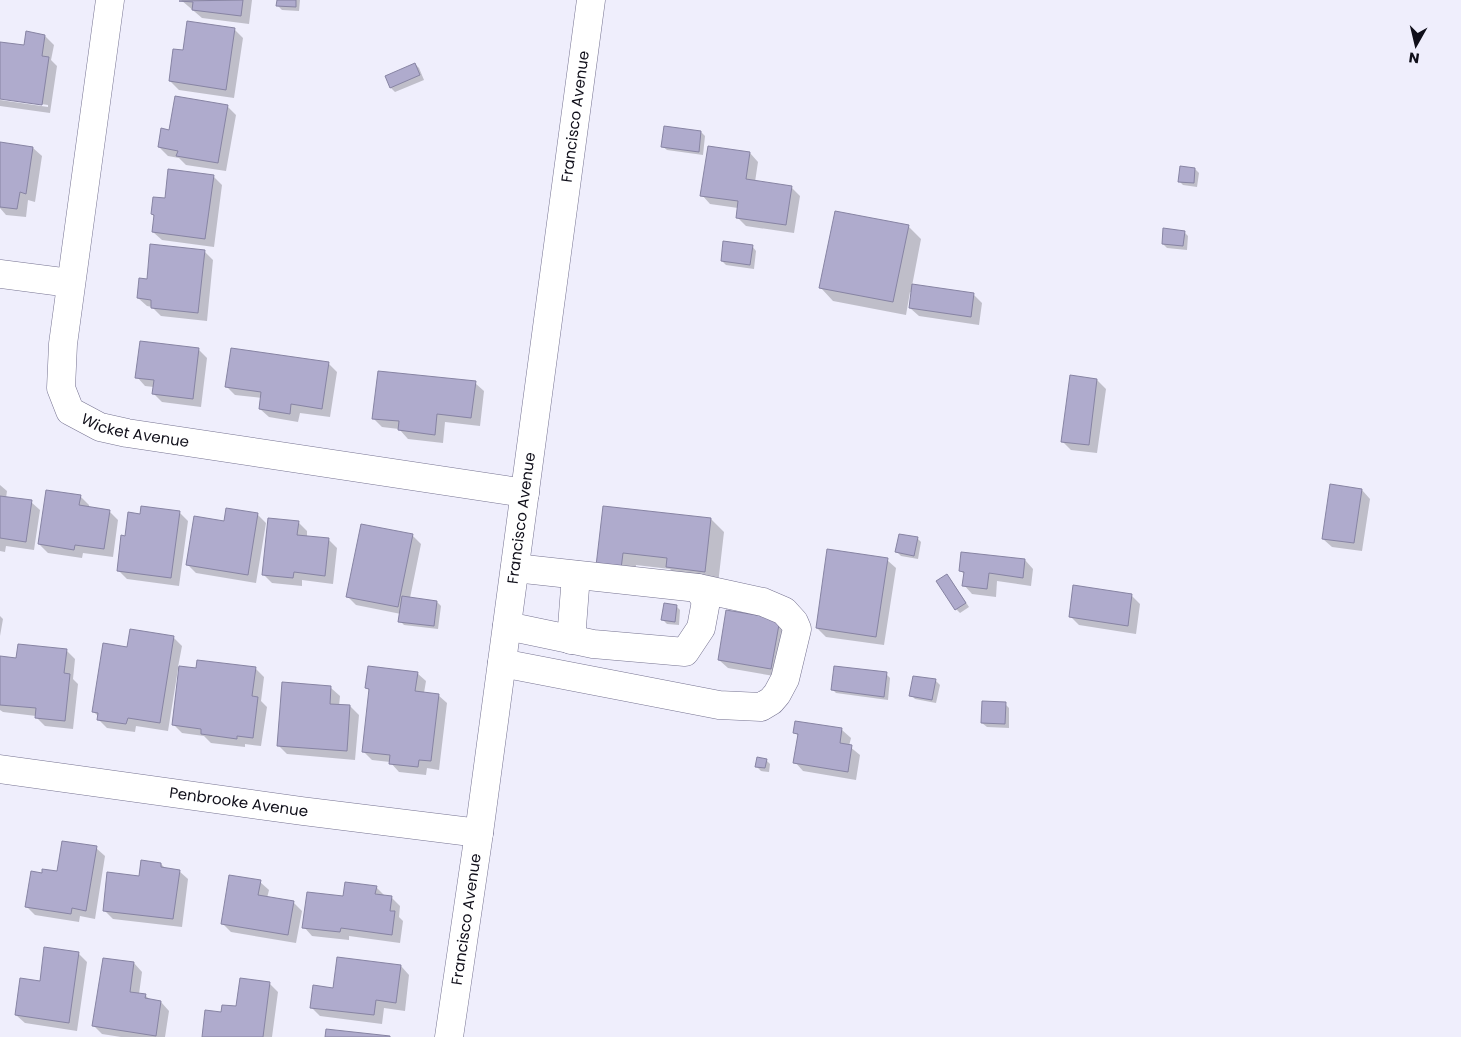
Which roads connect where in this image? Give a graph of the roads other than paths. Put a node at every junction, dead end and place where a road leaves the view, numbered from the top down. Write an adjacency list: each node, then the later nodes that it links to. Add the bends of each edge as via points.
1 (110, 0): 4 (street, Wicket Avenue)
2 (592, 0): 5 (street, Francisco Avenue)
3 (0, 274): 4 (street)
4 (70, 283): 5 (street, Wicket Avenue, via 61,388 70,411 100,427)
5 (525, 493): 6 (street, Francisco Avenue)
6 (515, 568): 7 (street); 9 (street, Francisco Avenue)
7 (576, 575): 8 (street); 10 (street)
8 (698, 588): 10 (street, via 706,601 701,628 685,652); 11 (street, via 763,602 784,611 794,622 797,629 784,679 777,694 761,707 719,705)
9 (507, 626): 10 (street); 11 (street, Francisco Avenue)
10 (571, 640)
11 (502, 663): 13 (street, Francisco Avenue)
12 (0, 769): 13 (street, Penbrooke Avenue)
13 (479, 833): 14 (street, Francisco Avenue)
14 (449, 1037)

